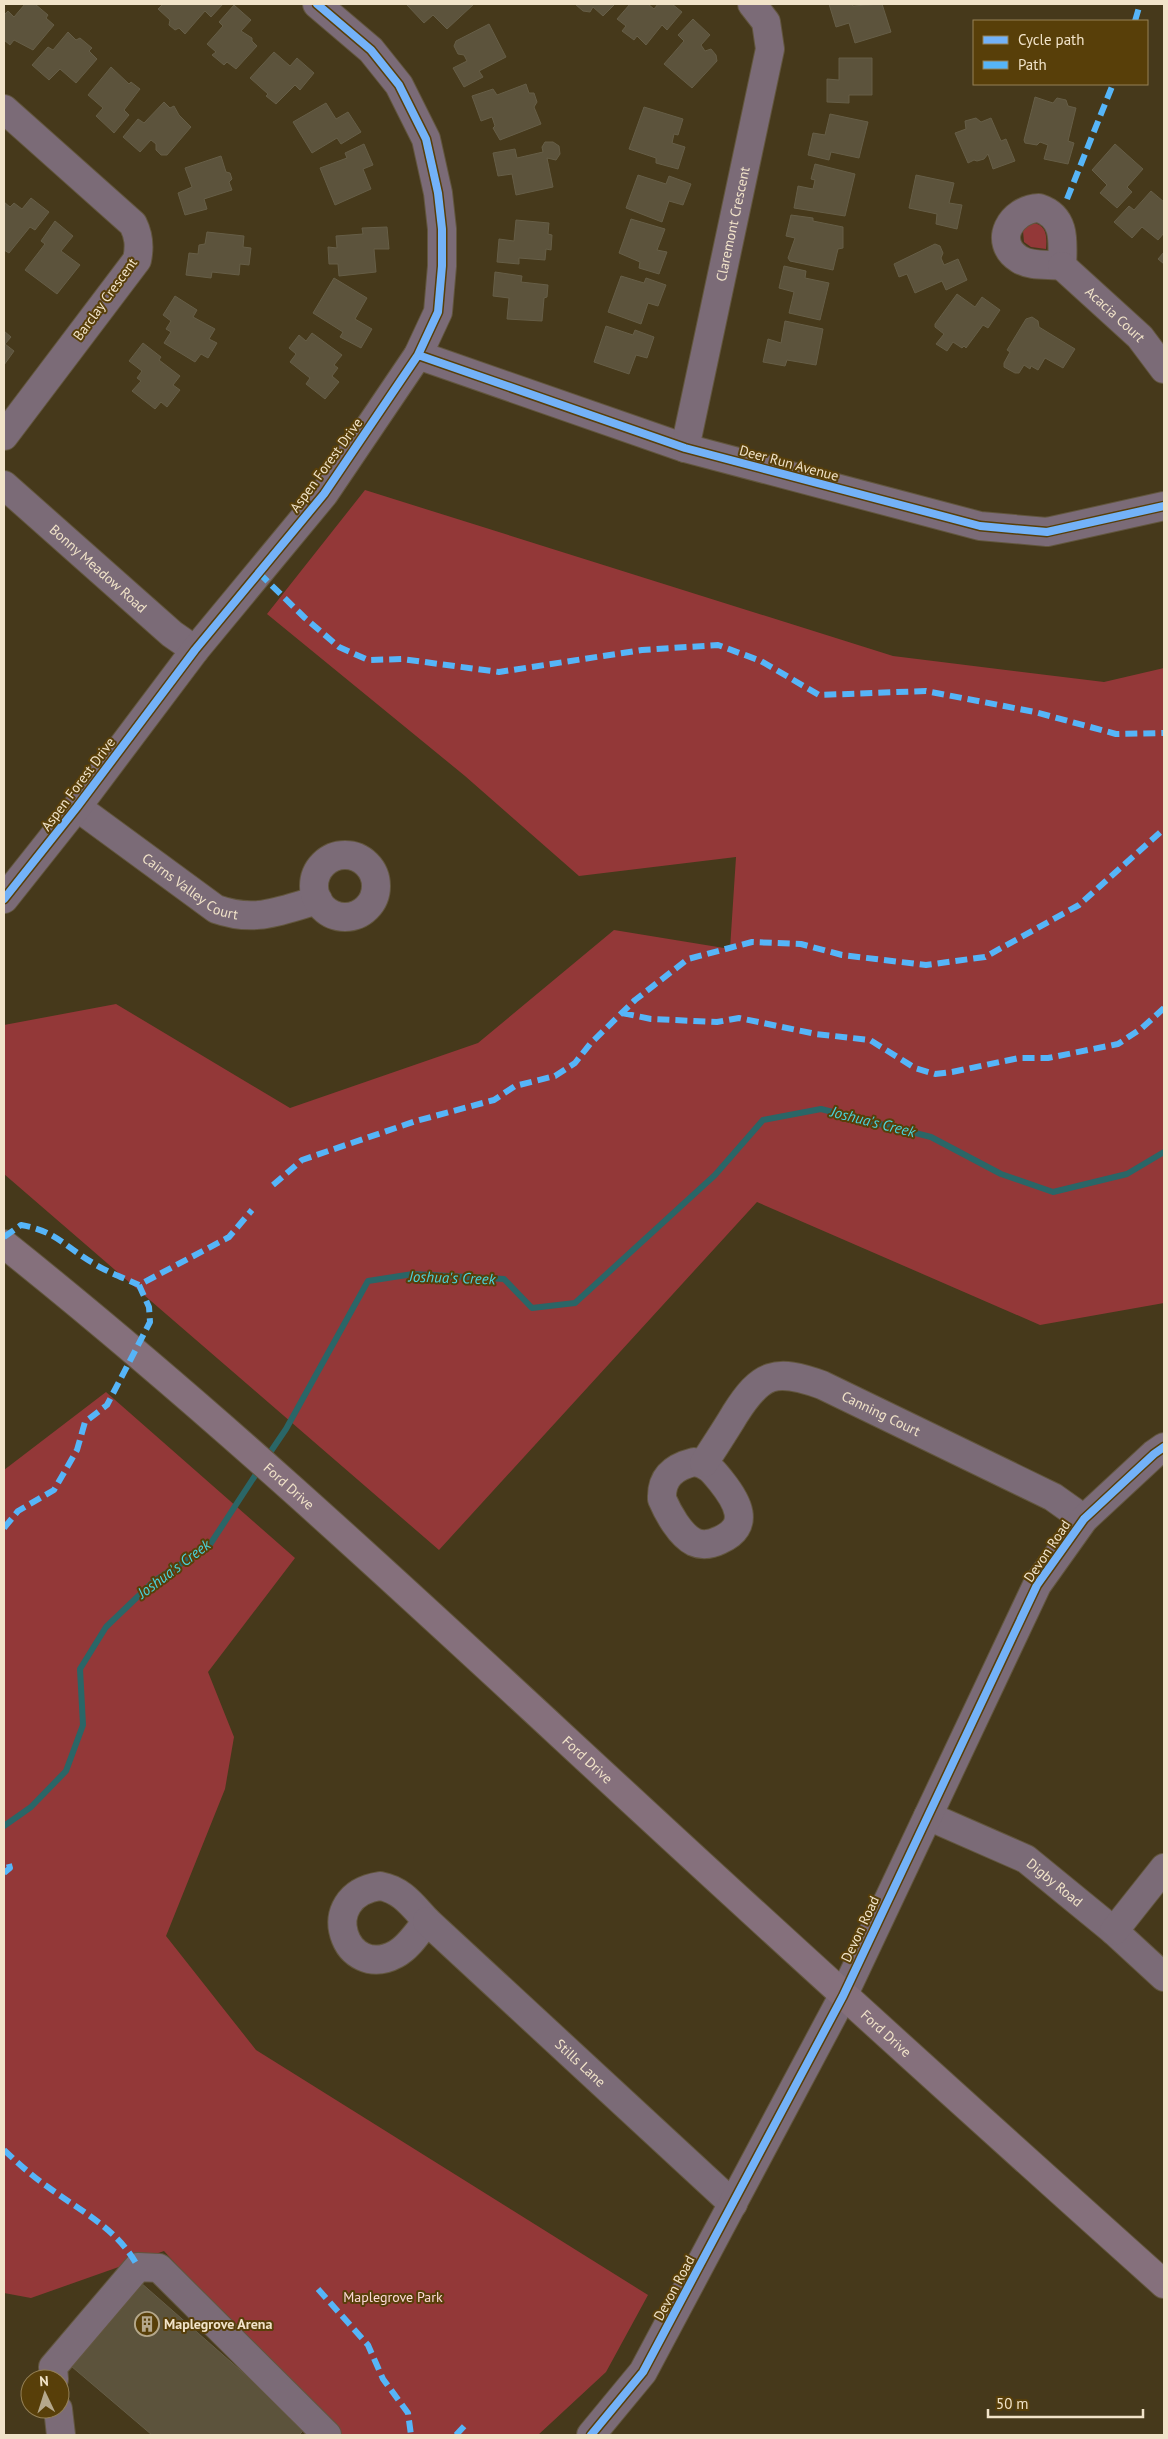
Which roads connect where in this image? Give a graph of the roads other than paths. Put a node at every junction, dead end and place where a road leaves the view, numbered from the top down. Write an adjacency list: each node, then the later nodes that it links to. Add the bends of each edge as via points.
1 (317, 4): 5 (street, Aspen Forest Drive, via 371,50 399,85 426,139 438,193 442,266 438,312)
2 (752, 4): 8 (street, Claremont Crescent, via 766,22 770,49)
3 (4, 109): 7 (street, Barclay Crescent, via 133,224 140,248 137,260)
4 (1062, 266): 6 (street, Acacia Court, via 1140,337)
5 (418, 355): 8 (street, Deer Run Avenue); 11 (street, Aspen Forest Drive, via 324,494)
6 (1164, 369)
7 (4, 436)
8 (685, 448): 10 (street, Deer Run Avenue, via 980,526 1020,531 1047,532)
9 (4, 484): 11 (street, Bonny Meadow Road, via 172,634)
10 (1164, 506)
11 (195, 650): 12 (street, Aspen Forest Drive)
12 (77, 807): 13 (street, Aspen Forest Drive); 14 (street, Cairns Valley Court, via 216,909 236,916 259,916)
13 (4, 899)
14 (318, 900)
15 (4, 1244): 24 (main road, Ford Drive, via 107,1327 319,1511)
16 (1164, 1447): 18 (street, Devon Road)
17 (704, 1463): 18 (street, Canning Court, via 750,1391 765,1380 798,1376 1053,1497)
18 (1084, 1520): 19 (street, Devon Road, via 1037,1585)
19 (928, 1816): 22 (street, Digby Road, via 1026,1859); 24 (street, Devon Road)
20 (1164, 1868): 22 (street)
21 (427, 1921): 25 (street, Stills Lane)
22 (1114, 1931): 23 (street, Digby Road)
23 (1164, 1977)
24 (843, 1996): 25 (street, Devon Road); 26 (main road, Ford Drive)
25 (733, 2204): 31 (street, Devon Road, via 643,2372)
26 (1164, 2284)
27 (53, 2369): 30 (street, via 138,2267 159,2268)
28 (60, 2419): 29 (street)
29 (62, 2435)
30 (326, 2435)
31 (591, 2435)

